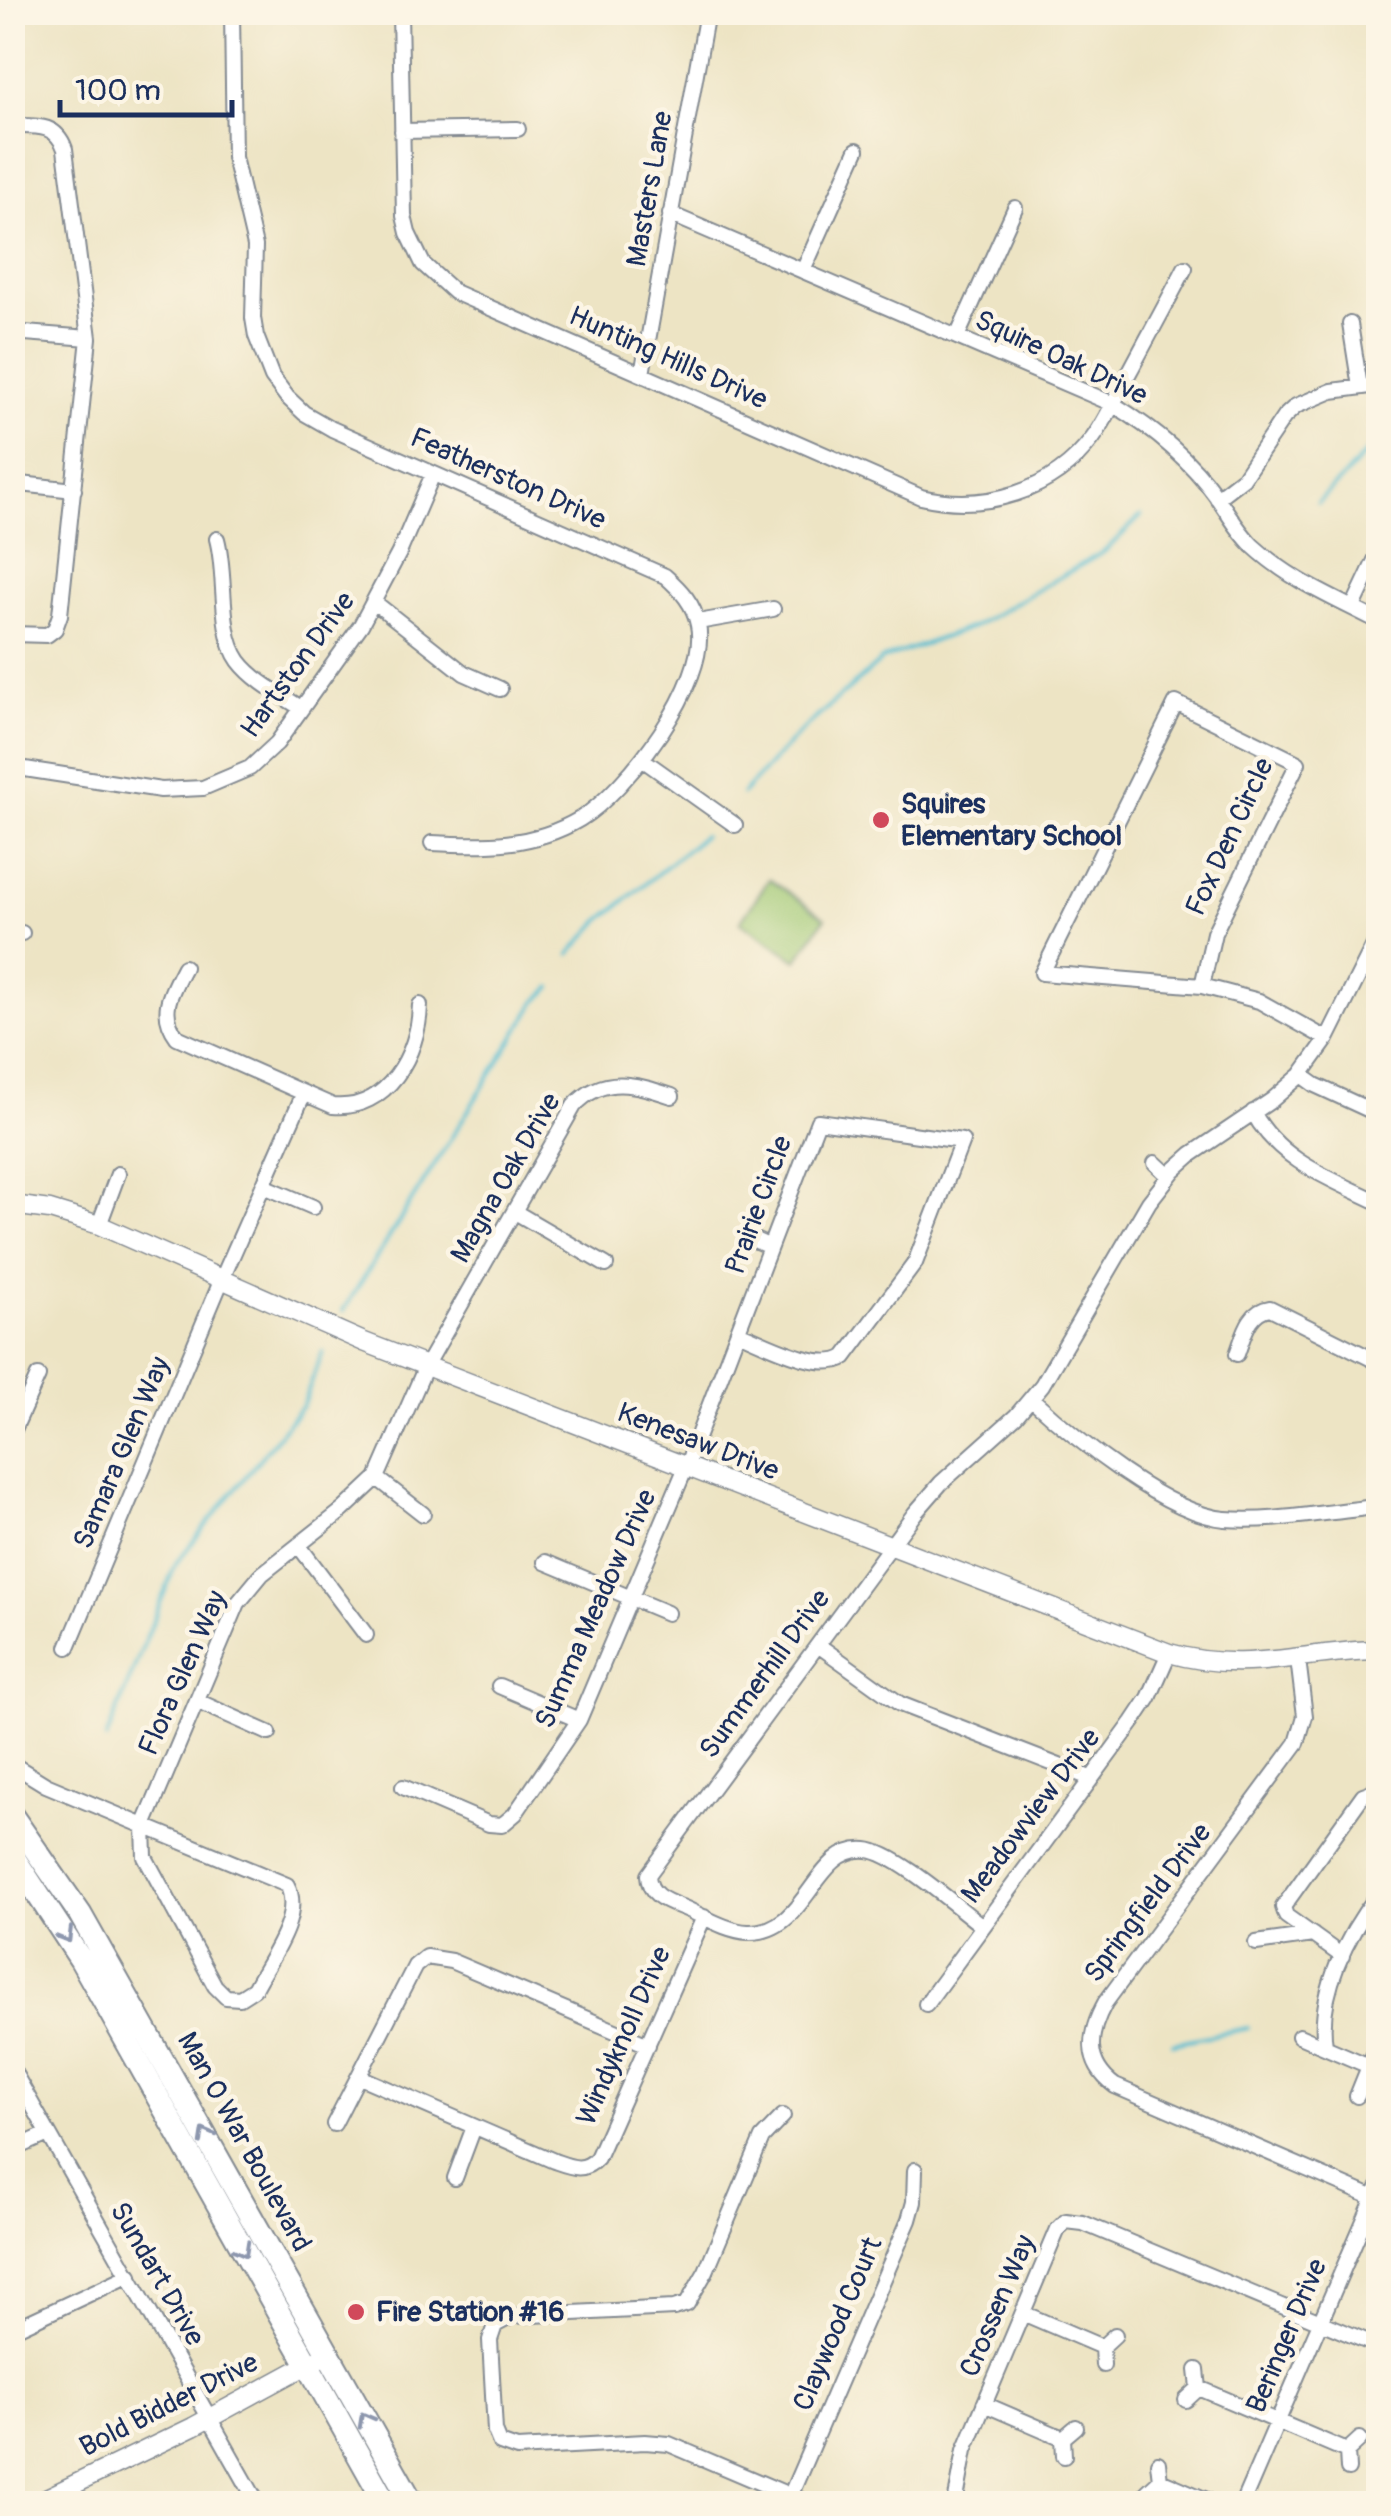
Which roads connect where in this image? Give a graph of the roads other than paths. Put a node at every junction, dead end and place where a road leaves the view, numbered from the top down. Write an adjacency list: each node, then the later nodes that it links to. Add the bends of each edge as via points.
1 (232, 12): 20 (street, Featherston Drive, via 234,157 255,246 253,318 263,358 304,412)
2 (400, 12): 6 (street, Hunting Hills Drive)
3 (707, 12): 9 (street, Masters Lane)
4 (12, 126): 15 (street, via 50,128 62,138)
5 (518, 129): 6 (street)
6 (402, 131): 16 (street, Hunting Hills Drive, via 408,233 434,278)
7 (857, 150): 11 (street)
8 (1014, 208): 14 (street)
9 (670, 214): 11 (street, Squire Oak Drive); 16 (street, Masters Lane)
10 (1184, 268): 19 (street, Hunting Hills Drive)
11 (803, 271): 14 (street, Squire Oak Drive)
12 (1350, 324): 18 (street)
13 (12, 332): 15 (street)
14 (957, 337): 19 (street, Squire Oak Drive)
15 (88, 338): 22 (street)
16 (642, 374): 19 (street, Hunting Hills Drive, via 922,497 963,504 1005,498 1052,476 1080,454)
17 (1378, 384): 18 (street)
18 (1360, 387): 23 (street, via 1296,406 1243,478)
19 (1113, 404): 23 (street, Squire Oak Drive, via 1169,444)
20 (433, 474): 26 (street, Hartston Drive); 30 (street, Featherston Drive, via 648,566 680,589)
21 (12, 484): 22 (street)
22 (74, 490): 31 (street, via 58,625 41,636)
23 (1218, 498): 27 (street, Squire Oak Drive, via 1237,529 1272,562)
24 (217, 539): 33 (street, via 232,648 252,674)
25 (1378, 554): 27 (street)
26 (374, 602): 32 (street, via 464,672); 33 (street, Hartston Drive)
27 (1352, 608): 29 (street, Squire Oak Drive)
28 (773, 609): 30 (street)
29 (1378, 621)
30 (698, 622): 34 (street, via 700,648 690,682)
31 (12, 634)
32 (500, 689)
33 (302, 708): 35 (street, Hartston Drive, via 263,758 203,788 161,790)
34 (642, 758): 36 (street); 37 (street, via 602,802 555,831 512,844)
35 (12, 767)
36 (735, 825)
37 (432, 843)
38 (1378, 937): 42 (street, Summerhill Drive)
39 (184, 967): 44 (street, via 166,1010 176,1037)
40 (1202, 986): 40 (street, Fox Den Circle, via 1042,973 1176,703 1298,763 1214,933); 42 (street, Fox Den Circle, via 1259,1000)
41 (420, 1005): 44 (street, via 407,1056 373,1100 346,1108)
42 (1328, 1039): 43 (street, Summerhill Drive)
43 (1302, 1075): 46 (street, Summerhill Drive); 47 (street)
44 (303, 1095): 51 (street, Samara Glen Way)
45 (672, 1096): 55 (street, Magna Oak Drive, via 611,1083 584,1095)
46 (1253, 1112): 50 (street, Summerhill Drive); 52 (street, via 1289,1156)
47 (1378, 1114)
48 (1155, 1163): 50 (street)
49 (118, 1174): 56 (street)
50 (1169, 1176): 66 (street, Summerhill Drive)
51 (264, 1186): 54 (street); 60 (street, Samara Glen Way)
52 (1378, 1202)
53 (12, 1206): 56 (street, Kenesaw Drive)
54 (313, 1207)
55 (514, 1212): 59 (street); 64 (street, Magna Oak Drive)
56 (99, 1225): 60 (street, Kenesaw Drive)
57 (750, 1238): 58 (street)
58 (770, 1248): 61 (street, Prairie Circle); 61 (street, Prairie Circle, via 818,1121 962,1141 915,1262 846,1357 816,1362)
59 (606, 1265)
60 (222, 1279): 64 (street, Kenesaw Drive); 79 (street, Samara Glen Way)
61 (738, 1332): 68 (street, Prairie Circle)
62 (1237, 1354): 63 (street, via 1251,1318 1270,1308)
63 (1378, 1362)
64 (426, 1366): 68 (street, Kenesaw Drive); 69 (street, Flora Glen Way)
65 (38, 1376): 67 (street)
66 (1032, 1398): 70 (street, via 1091,1450 1198,1512 1235,1519); 72 (street, Summerhill Drive, via 928,1497)
67 (13, 1434)
68 (686, 1466): 72 (street, Kenesaw Drive); 75 (street, Summa Meadow Drive)
69 (377, 1478): 71 (street); 73 (street, Flora Glen Way)
70 (1378, 1507)
71 (423, 1514)
72 (891, 1544): 78 (street, Summerhill Drive); 81 (street, Kenesaw Drive)
73 (298, 1546): 77 (street); 84 (street, Flora Glen Way, via 238,1603)
74 (545, 1562): 75 (street)
75 (631, 1598): 76 (street); 85 (street, Summa Meadow Drive)
76 (667, 1613)
77 (366, 1634)
78 (818, 1644): 88 (street, via 900,1704); 95 (street, Summerhill Drive, via 650,1871 649,1885 660,1898)
79 (68, 1646)
80 (1378, 1650): 82 (street, Kenesaw Drive)
81 (1169, 1653): 82 (street, Kenesaw Drive, via 1235,1664); 88 (street, Meadowview Drive, via 1150,1698)
82 (1298, 1659): 116 (street, Springfield Drive, via 1305,1716 1297,1743 1105,2003 1092,2031 1093,2060 1115,2086)
83 (499, 1686): 85 (street)
84 (197, 1701): 86 (street); 92 (street, Flora Glen Way)
85 (579, 1720): 89 (street, Summa Meadow Drive, via 502,1825)
86 (269, 1732)
87 (12, 1764): 92 (street)
88 (1090, 1778): 96 (street, Meadowview Drive)
89 (403, 1787)
90 (1376, 1789): 97 (street, via 1363,1795 1286,1901 1286,1916)
91 (12, 1816): 124 (main road, Man O War Boulevard, one-way to 91, via 80,1914)
92 (144, 1826): 92 (street, via 287,1885 291,1915 247,1995 226,1997 215,1986 146,1857)
93 (12, 1855): 124 (main road, Man O War Boulevard, one-way to 124)
94 (1378, 1895): 99 (street)
95 (704, 1917): 96 (street, Summerhill Drive, via 738,1930 771,1929 834,1861 864,1850 888,1857); 103 (street, Windyknoll Drive)
96 (982, 1925): 100 (street, Meadowview Drive)
97 (1312, 1935): 98 (street); 99 (street)
98 (1256, 1943)
99 (1342, 1956): 104 (street, via 1322,2027)
100 (926, 2004)
101 (1298, 2036): 104 (street)
102 (1378, 2044): 105 (street)
103 (648, 2045): 107 (street, via 430,1956 414,1966); 111 (street, Windyknoll Drive, via 587,2167)
104 (1326, 2046): 105 (street)
105 (1369, 2066): 108 (street)
106 (12, 2069): 112 (street, Sundart Drive)
107 (360, 2077): 110 (street); 111 (street, Windyknoll Drive)
108 (1357, 2096)
109 (783, 2116): 141 (street, via 762,2138 688,2304 512,2316 495,2325 490,2340 495,2431 506,2447 669,2444)
110 (334, 2124)
111 (474, 2127): 115 (street)
112 (48, 2134): 113 (street); 117 (street, Sundart Drive)
113 (12, 2150)
114 (915, 2170): 141 (street, Claywood Court, via 908,2220)
115 (456, 2178)
116 (1376, 2193): 119 (street, Beringer Drive)
117 (130, 2275): 120 (street); 130 (street, Sundart Drive)
118 (1025, 2314): 119 (street, Crossen Way, via 1058,2229 1076,2222); 123 (street); 129 (street, Crossen Way)
119 (1321, 2322): 122 (street, Crossen Way); 131 (street, Beringer Drive)
120 (12, 2330)
121 (1115, 2335): 123 (street)
122 (1378, 2346)
123 (1102, 2347): 125 (street)
124 (318, 2359): 130 (street, Bold Bidder Drive); 144 (main road, Man O War Boulevard); 145 (main road, Man O War Boulevard, one-way to 124)
125 (1103, 2365)
126 (1197, 2370): 127 (street)
127 (1199, 2388): 128 (street); 131 (street)
128 (1186, 2400)
129 (984, 2404): 133 (street); 147 (street, Crossen Way, via 965,2450)
130 (210, 2418): 142 (street, Bold Bidder Drive); 143 (street, Sundart Drive)
131 (1277, 2421): 135 (street); 149 (street, Beringer Drive)
132 (1076, 2427): 133 (street)
133 (1063, 2438): 136 (street)
134 (1360, 2439): 135 (street)
135 (1347, 2451): 138 (street)
136 (1064, 2456)
137 (1158, 2462): 139 (street)
138 (1348, 2469)
139 (1160, 2480): 140 (street); 148 (street)
140 (1147, 2492)
141 (791, 2494): 146 (street)
142 (34, 2504)
143 (258, 2504)
144 (386, 2504)
145 (413, 2504)
146 (810, 2504)
147 (955, 2504)
148 (1216, 2504)
149 (1242, 2504)

